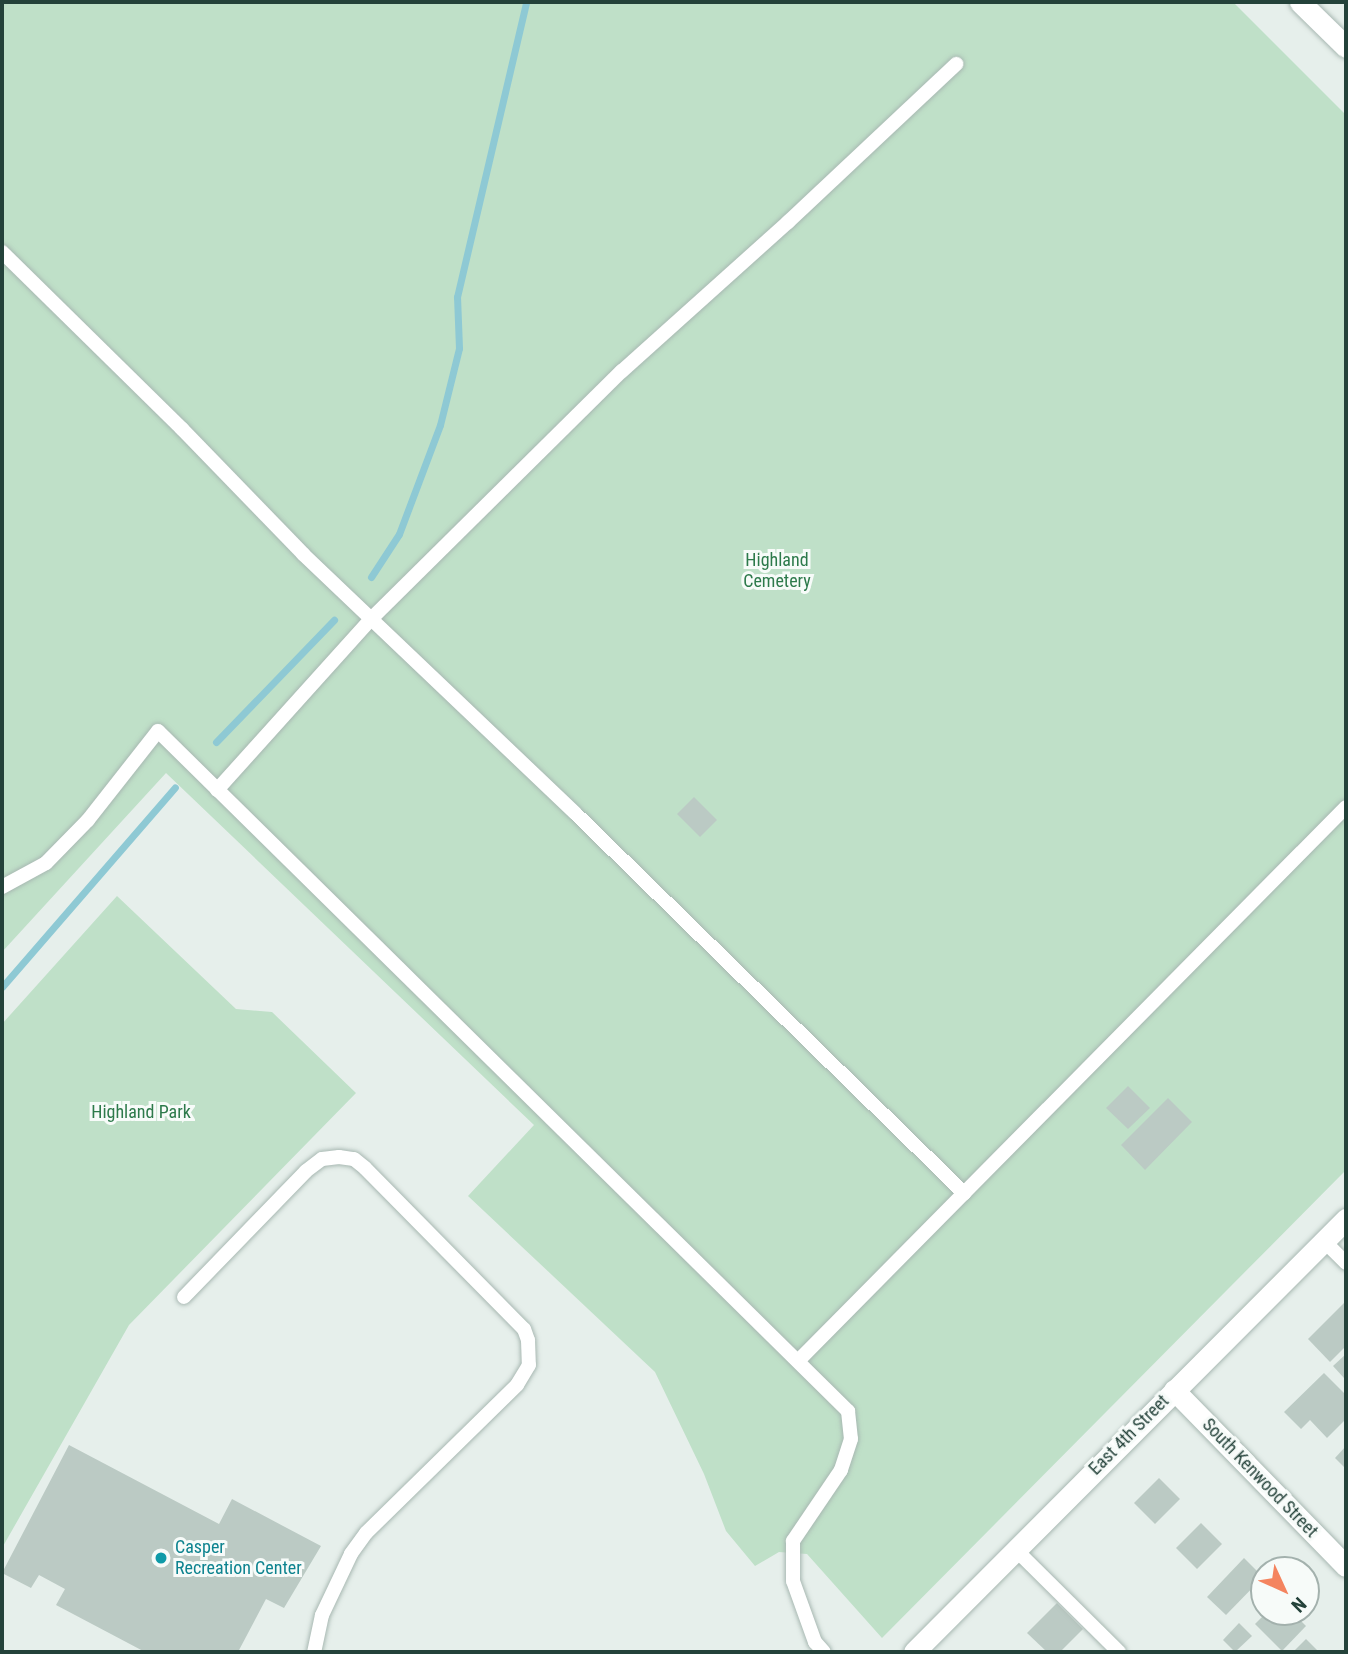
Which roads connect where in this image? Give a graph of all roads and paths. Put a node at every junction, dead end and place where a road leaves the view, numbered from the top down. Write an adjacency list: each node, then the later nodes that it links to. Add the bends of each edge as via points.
1 (1300, 2): 2 (street)
2 (1346, 47)
3 (956, 64): 5 (lane, via 622,371)
4 (2, 252): 5 (lane)
5 (372, 618): 6 (lane); 9 (lane)
6 (217, 789): 8 (lane, via 158,731 88,820 46,863); 14 (lane)
7 (1346, 807): 9 (lane)
8 (2, 887)
9 (964, 1193): 14 (lane)
10 (1346, 1219): 11 (street, East 4th Street)
11 (1324, 1241): 12 (lane); 15 (street, East 4th Street)
12 (1346, 1264)
13 (184, 1297): 18 (lane, via 306,1171 322,1159 339,1157 354,1159 365,1168 524,1329 530,1353 524,1375 366,1533 333,1585)
14 (798, 1361): 19 (lane, via 848,1412 851,1439 841,1470 793,1541 793,1581 815,1642)
15 (1174, 1390): 16 (street, East 4th Street); 17 (street, South Kenwood Street)
16 (1016, 1550): 20 (street, East 4th Street); 21 (lane)
17 (1346, 1566)
18 (314, 1652)
19 (824, 1652)
20 (914, 1652)
21 (1119, 1652)

